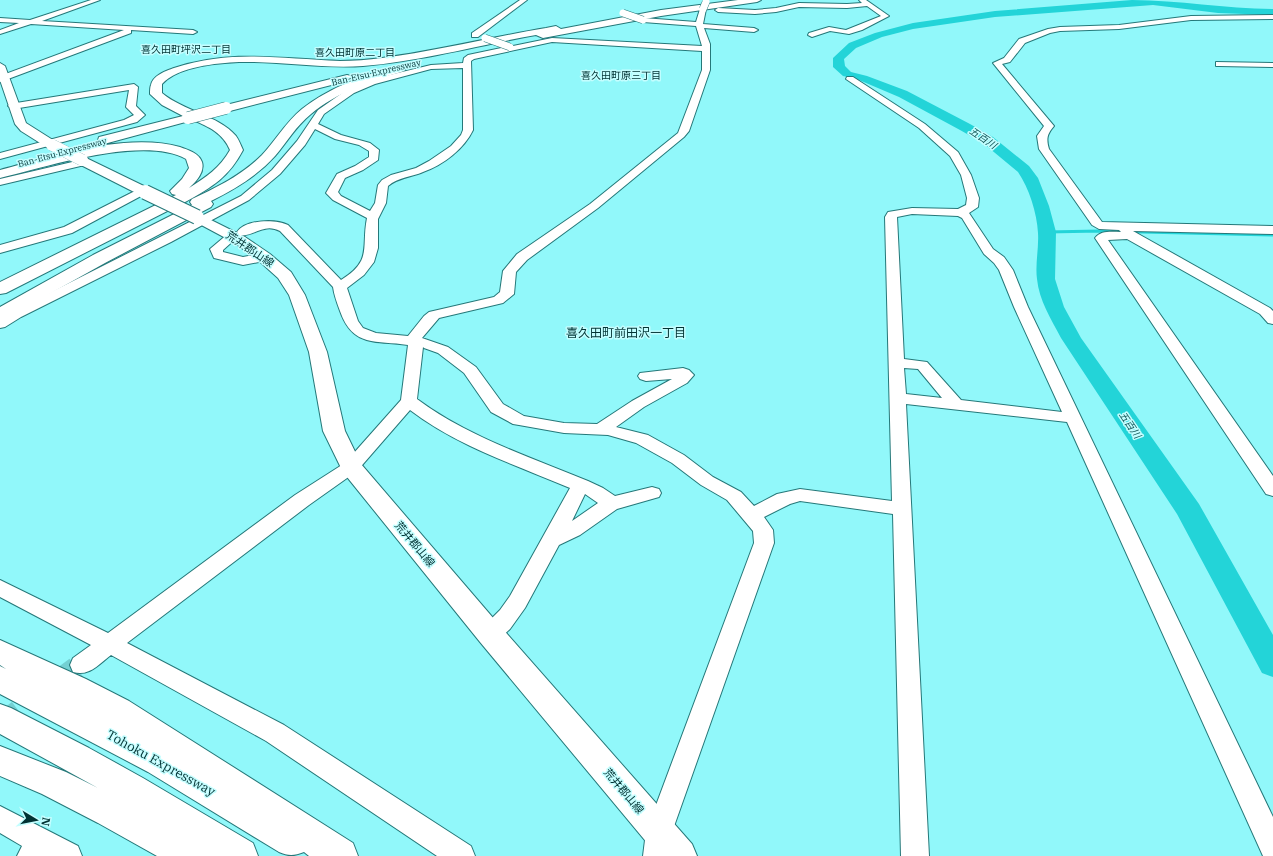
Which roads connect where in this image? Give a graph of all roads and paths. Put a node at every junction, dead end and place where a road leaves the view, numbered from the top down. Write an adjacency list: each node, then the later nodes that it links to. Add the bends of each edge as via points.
1 (97, 0): 9 (street)
2 (524, 0): 25 (street, bridge, via 476,35)
3 (738, 0): 19 (highway, Ban-Etsu Expressway)
4 (790, 0): 5 (street)
5 (782, 1)
6 (759, 2): 10 (street); 24 (highway, Ban-Etsu Expressway, via 640,16)
7 (865, 2): 10 (street, via 847,6 799,5 755,12); 23 (street, via 886,16 846,32 829,29)
8 (56, 7): 9 (street)
9 (74, 8): 15 (street)
10 (718, 10): 12 (street)
11 (622, 12): 12 (street, bridge, via 643,20)
12 (703, 12): 18 (street); 26 (street)
13 (1273, 17): 58 (street, via 1191,18 1119,27 1060,29 1022,41 1007,60 997,63 1049,126 1044,131 1044,149 1096,222)
14 (0, 20): 15 (street)
15 (31, 22): 17 (street); 21 (street)
16 (745, 22): 18 (street)
17 (134, 28): 22 (street); 32 (street)
18 (730, 28): 20 (street)
19 (556, 29): 36 (highway, Ban-Etsu Expressway); 39 (highway, via 376,62 334,64 258,58 216,61 179,69 157,82 155,93 161,99)
20 (754, 30)
21 (0, 32)
22 (193, 32)
23 (812, 35)
24 (521, 39): 36 (highway, Ban-Etsu Expressway); 38 (highway, via 373,78 332,94)
25 (511, 47): 26 (street, via 552,40); 29 (street, via 471,57)
26 (706, 49): 73 (street, via 706,70 684,131 678,139 594,206 522,257 510,271 506,296 434,315)
27 (1219, 64): 28 (street)
28 (1273, 64)
29 (466, 65): 38 (street, via 431,66 372,82 351,91); 54 (street, via 468,130 464,139 425,168 385,184 381,201)
30 (0, 66): 32 (main road)
31 (292, 74): 40 (highway, via 291,68 279,63 242,60 193,68 178,73 166,81 164,90 170,98 226,125)
32 (2, 78): 35 (main road)
33 (850, 79): 53 (street, via 922,126 954,154 966,175 973,198 972,207)
34 (282, 83): 36 (highway)
35 (13, 106): 41 (main road, via 21,124); 41 (street, via 134,86 131,107 140,115 138,118)
36 (221, 106): 37 (highway, Ban-Etsu Expressway, bridge)
37 (183, 116): 45 (highway, Ban-Etsu Expressway); 46 (highway, Ban-Etsu Expressway)
38 (306, 121): 52 (highway, via 261,163); 54 (street, via 332,135 366,144 374,150 374,158 341,176 332,193); 55 (street, via 301,143 264,183 236,203); 70 (highway, via 294,125 275,158 246,182)
39 (214, 125): 56 (highway, via 228,143 228,152 222,162 185,191); 66 (highway, via 232,139 236,148 233,158 216,175 168,205)
40 (245, 140)
41 (50, 144): 42 (street); 44 (main road, bridge)
42 (0, 156)
43 (248, 158): 52 (highway, via 238,173)
44 (83, 161): 47 (street); 51 (main road)
45 (0, 164)
46 (0, 169)
47 (46, 171): 49 (street); 50 (street)
48 (0, 174): 56 (highway, via 74,156 130,148 171,149 186,153 194,160 196,174 187,184)
49 (55, 178)
50 (0, 182)
51 (145, 192): 55 (main road, 荒井郡山線, bridge); 61 (street, via 68,230)
52 (209, 196): 64 (highway)
53 (960, 213): 74 (street, via 912,211 892,214); 79 (street, via 966,216 988,251 1006,270)
54 (373, 217): 67 (street, via 372,246 367,265)
55 (200, 219): 62 (street); 63 (main road, 荒井郡山線, via 240,240)
56 (122, 222): 66 (highway)
57 (1273, 230): 58 (street)
58 (1126, 231): 71 (street, via 1265,311); 83 (street, via 1101,238)
59 (243, 232): 67 (street, via 261,225 281,226)
60 (227, 241): 63 (street, via 216,249 218,255 243,261)
61 (0, 249)
62 (133, 256): 65 (street, via 132,261); 72 (street)
63 (264, 257): 81 (main road, 荒井郡山線, via 285,275 297,296 318,352 334,431)
64 (72, 265): 68 (highway); 69 (highway)
65 (99, 279)
66 (1, 283)
67 (340, 286): 73 (street, via 351,322 358,332 373,337)
68 (0, 302)
69 (0, 306)
70 (0, 314)
71 (1273, 320)
72 (0, 324)
73 (412, 341): 77 (street, via 416,346); 80 (street, via 435,346 453,356 470,370 497,408 514,417 536,424 564,428)
74 (897, 363): 76 (street); 78 (street, via 922,365)
75 (646, 376): 80 (street, via 683,373 686,375)
76 (899, 398): 78 (street); 86 (street)
77 (409, 401): 81 (street); 82 (street, via 426,414 476,442)
78 (955, 404): 79 (street)
79 (1073, 418): 99 (street)
80 (601, 429): 87 (street, via 642,438 734,496)
81 (351, 467): 90 (main road, 荒井郡山線); 91 (street, via 302,500)
82 (581, 485): 85 (street); 88 (street)
83 (1273, 490)
84 (652, 493): 85 (street)
85 (612, 503): 88 (street, via 563,537)
86 (902, 509): 87 (street, via 800,495 784,499); 108 (street)
87 (752, 514): 98 (street, via 763,530 764,543)
88 (552, 540): 90 (street, via 508,617)
89 (0, 588): 91 (street)
90 (490, 634): 98 (main road, 荒井郡山線)
91 (110, 644): 93 (street); 106 (street, via 275,733)
92 (0, 652): 105 (highway, via 118,711)
93 (82, 665)
94 (0, 679): 104 (highway, Tohoku Expressway, via 160,760)
95 (0, 718): 103 (highway, via 125,785)
96 (0, 761): 102 (highway, via 54,783)
97 (0, 819): 100 (street)
98 (658, 844): 107 (main road, 荒井郡山線)
99 (1273, 847)
100 (38, 849): 101 (street)
101 (68, 856)
102 (192, 856)
103 (240, 856)
104 (318, 856)
105 (340, 856)
106 (461, 856)
107 (680, 856)
108 (915, 856)

